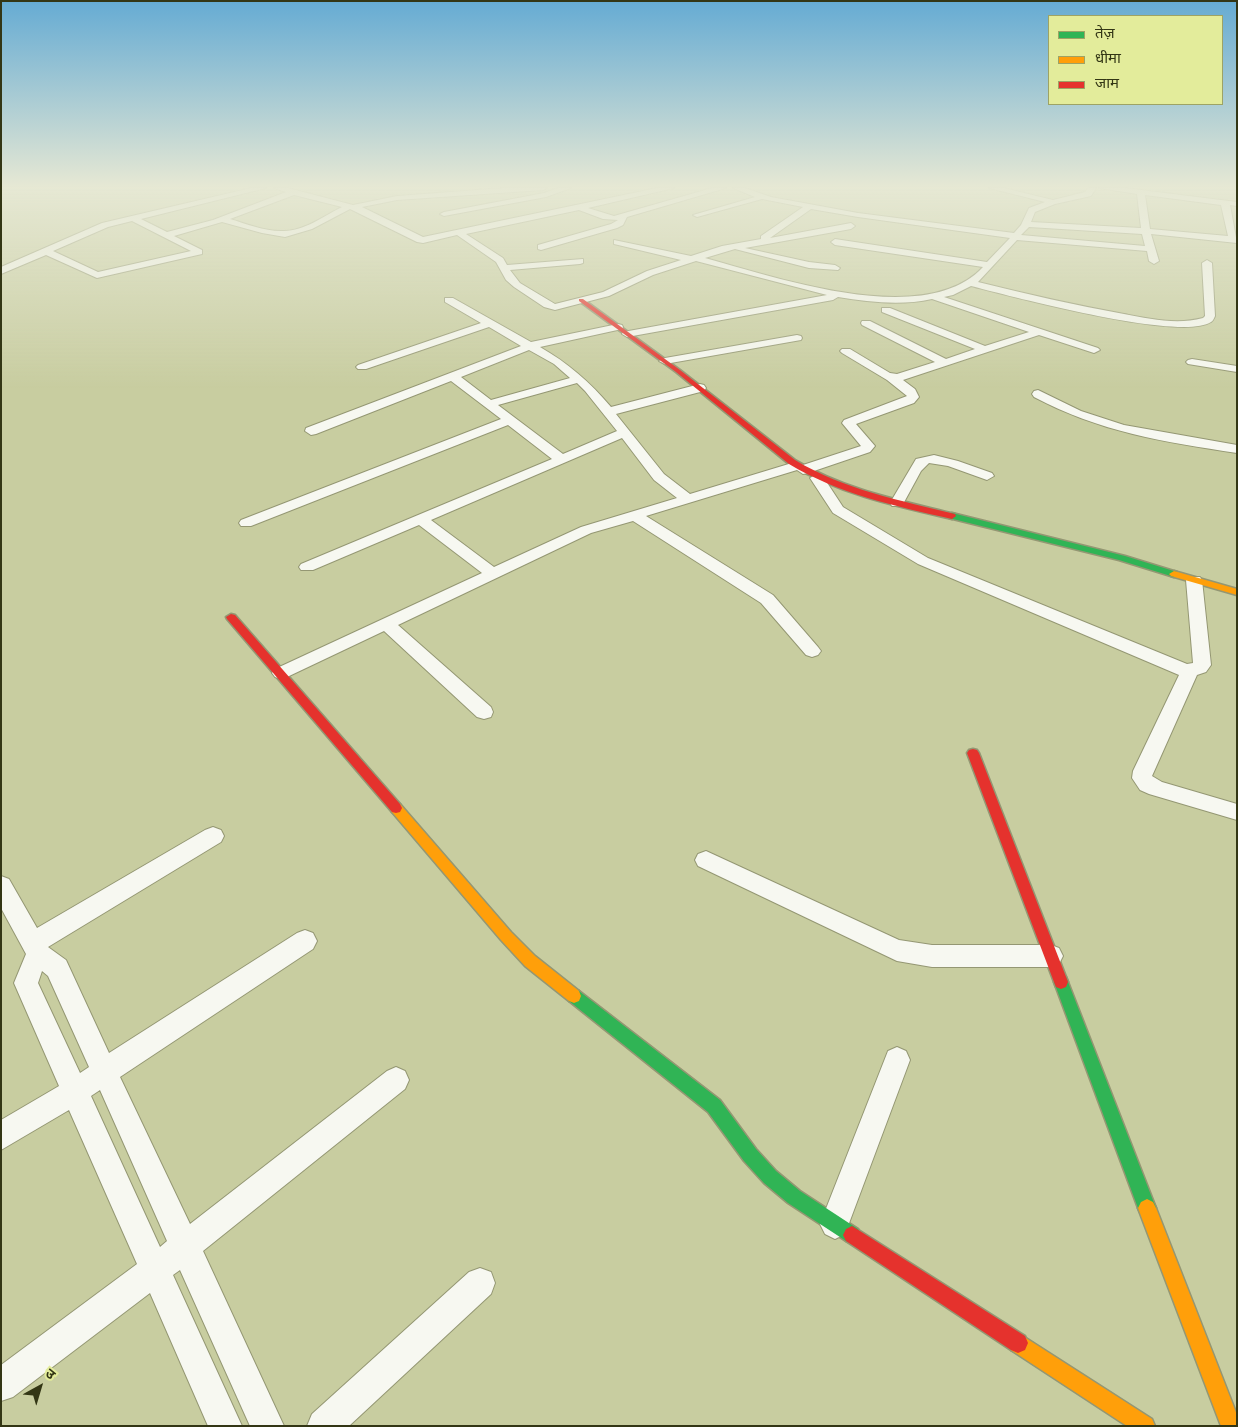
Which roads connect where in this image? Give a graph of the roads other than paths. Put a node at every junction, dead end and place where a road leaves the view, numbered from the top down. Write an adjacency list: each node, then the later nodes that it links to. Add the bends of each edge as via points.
1 (37, 255): 18 (street)
2 (53, 255): 3 (street, via 97,275)
3 (187, 255)
4 (492, 255): 16 (street)
5 (678, 255): 11 (street)
6 (705, 255): 11 (street)
7 (771, 255): 17 (street)
8 (907, 255): 15 (street)
9 (998, 255): 15 (street)
10 (1152, 255): 13 (street)
11 (694, 258): 20 (street); 23 (street, via 650,273 606,294)
12 (580, 261): 16 (street)
13 (1154, 262)
14 (1207, 264): 19 (street, via 1210,316 1207,320 1186,324 1086,311)
15 (989, 265): 19 (street)
16 (505, 268): 23 (street, via 513,282 548,305 555,307)
17 (835, 268)
18 (1, 271)
19 (972, 283): 21 (street, via 946,295)
20 (841, 295): 21 (street, via 890,299); 29 (street)
21 (933, 297): 28 (street)
22 (449, 300): 25 (street)
23 (581, 300): 27 (street)
24 (886, 310): 32 (street)
25 (490, 323): 31 (street); 38 (street)
26 (866, 323): 37 (street)
27 (618, 327): 29 (street); 31 (street)
28 (1039, 332): 32 (street); 33 (street)
29 (627, 334): 35 (street)
30 (797, 338): 35 (street)
31 (530, 346): 40 (street); 42 (street)
32 (986, 350): 37 (street)
33 (1094, 350)
34 (846, 351): 41 (street)
35 (665, 362): 43 (street)
36 (1192, 362): 39 (street)
37 (946, 363): 41 (street)
38 (362, 367)
39 (1237, 369)
40 (452, 376): 45 (street); 48 (street)
41 (892, 378): 52 (street, via 911,392 910,400 848,423 868,446)
42 (579, 379): 45 (street); 46 (street)
43 (700, 388): 46 (street); 52 (street)
44 (1038, 394): 50 (street, via 1106,424)
45 (490, 404): 47 (street)
46 (607, 412): 49 (street)
47 (510, 420): 51 (street); 58 (street)
48 (312, 431)
49 (624, 433): 51 (street); 54 (street, via 659,477)
50 (1237, 449)
51 (562, 460): 57 (street)
52 (806, 471): 54 (street); 55 (street, via 849,490); 66 (street, via 838,510 923,561 1176,668)
53 (987, 476): 55 (street, via 930,458 922,461)
54 (687, 499): 56 (street)
55 (898, 503): 61 (street, via 1122,558)
56 (634, 515): 60 (street, via 586,530); 65 (street, via 767,599)
57 (421, 519): 59 (street); 60 (street)
58 (246, 523)
59 (307, 567)
60 (493, 574): 64 (street)
61 (1194, 580): 62 (street); 66 (street, via 1202,665 1198,670)
62 (1237, 592)
63 (231, 617): 67 (street)
64 (386, 624): 67 (street); 68 (street)
65 (812, 651)
66 (1190, 671): 70 (street, via 1142,778 1156,788)
67 (281, 673): 82 (street, via 530,961 714,1106 770,1177)
68 (484, 712)
69 (973, 753): 76 (street)
70 (1237, 812)
71 (213, 836): 75 (street)
72 (706, 860): 76 (street, via 897,950 932,956)
73 (1, 886): 75 (street)
74 (305, 941): 78 (street)
75 (36, 948): 78 (street, via 57,968); 80 (street, via 26,983)
76 (1051, 956): 91 (street)
77 (897, 1060): 82 (street)
78 (105, 1072): 80 (street); 83 (street)
79 (396, 1080): 83 (street)
80 (75, 1091): 81 (street); 84 (street)
81 (1, 1136)
82 (835, 1224): 90 (street)
83 (184, 1246): 84 (street); 88 (street)
84 (155, 1270): 86 (street); 87 (street)
85 (480, 1283): 89 (street)
86 (1, 1386)
87 (225, 1426)
88 (266, 1426)
89 (324, 1426)
90 (1145, 1426)
91 (1231, 1426)

